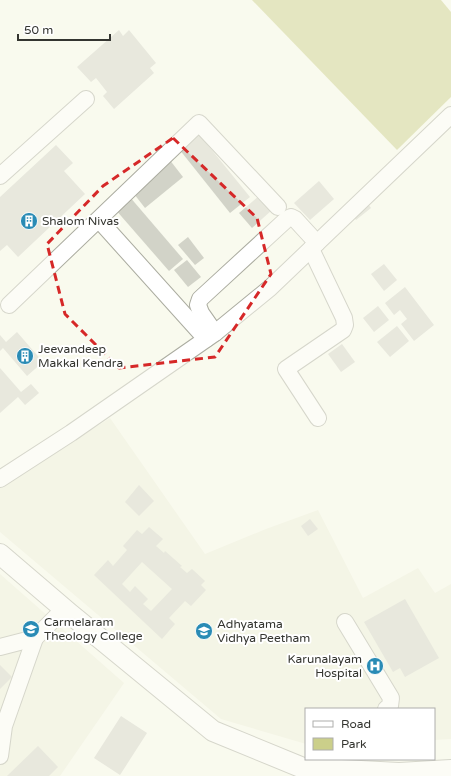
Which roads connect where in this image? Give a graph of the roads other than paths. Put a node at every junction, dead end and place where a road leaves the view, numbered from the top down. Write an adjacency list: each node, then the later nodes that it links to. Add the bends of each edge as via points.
1 (86, 99): 3 (lane)
2 (451, 115): 6 (lane)
3 (0, 176)
4 (278, 207): 5 (lane, via 199,123)
5 (99, 220): 7 (lane); 8 (lane)
6 (314, 246): 8 (lane, via 270,288); 8 (lane, via 295,219 287,219 200,299 198,305); 9 (lane, via 345,325 343,330 286,369)
7 (8, 305)
8 (211, 336): 10 (lane)
9 (318, 418)
10 (0, 479)
11 (0, 554): 12 (main road)
12 (64, 609): 14 (lane); 21 (main road, via 213,731 303,768)
13 (344, 622): 16 (lane, via 391,698)
14 (35, 638): 15 (lane); 17 (lane)
15 (0, 647)
16 (387, 708)
17 (5, 713): 18 (lane)
18 (0, 756)
19 (388, 766): 20 (main road); 21 (main road)
20 (451, 770)
21 (352, 773)

